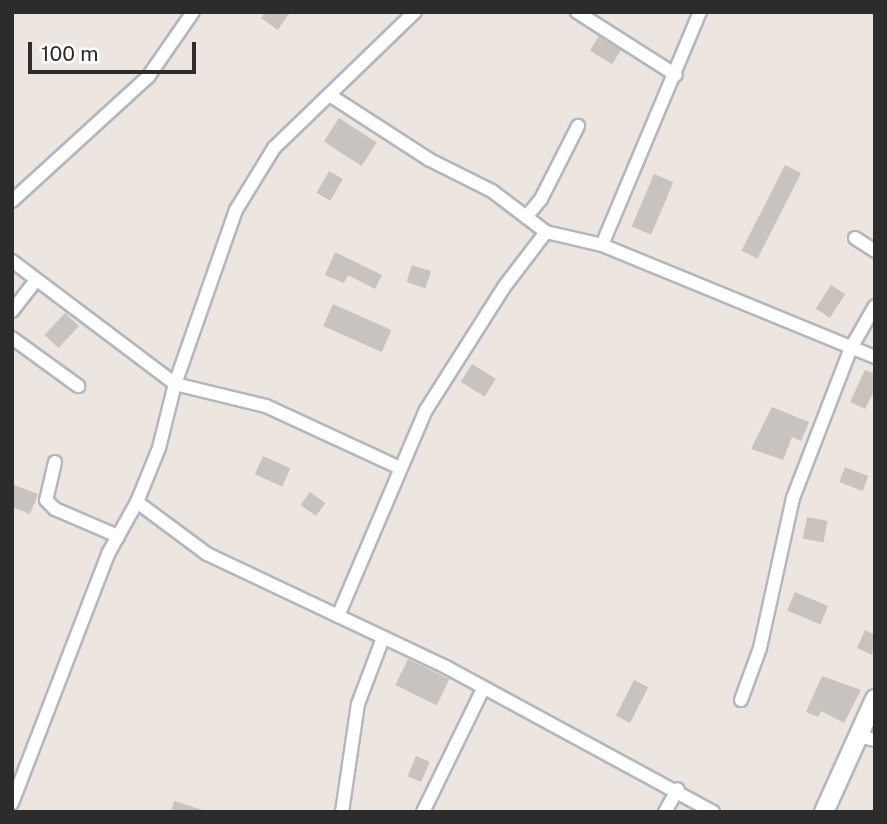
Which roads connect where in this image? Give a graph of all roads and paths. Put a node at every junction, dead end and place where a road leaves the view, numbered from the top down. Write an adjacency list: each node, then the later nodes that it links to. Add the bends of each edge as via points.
1 (193, 12): 8 (street, via 148,77)
2 (415, 12): 6 (street)
3 (577, 12): 5 (street)
4 (700, 12): 5 (street)
5 (676, 75): 12 (street)
6 (331, 96): 9 (street, via 430,160 492,191); 21 (street, via 292,129 255,173 223,242)
7 (578, 126): 9 (street, via 541,199)
8 (12, 201)
9 (526, 218): 10 (street)
10 (546, 232): 12 (street); 24 (street, via 504,287 426,410)
11 (855, 238): 13 (street)
12 (602, 245): 19 (street)
13 (875, 251)
14 (12, 261): 15 (street)
15 (36, 280): 17 (street); 21 (street)
16 (875, 306): 19 (street)
17 (12, 311)
18 (12, 338): 22 (street)
19 (851, 348): 20 (street); 30 (street, via 793,498 760,648)
20 (875, 357)
21 (176, 384): 24 (street, via 266,406); 25 (street, via 159,448)
22 (78, 386)
23 (55, 462): 26 (street, via 47,500 55,509)
24 (400, 468): 27 (street)
25 (137, 502): 26 (street); 27 (street, via 207,554)
26 (118, 536): 34 (street)
27 (338, 616): 28 (street)
28 (383, 638): 29 (street); 35 (street, via 358,704)
29 (483, 689): 33 (street); 36 (street)
30 (741, 699)
31 (875, 699): 32 (street)
32 (867, 738): 39 (street)
33 (678, 789): 37 (street); 38 (street)
34 (12, 803)
35 (342, 812)
36 (423, 812)
37 (665, 812)
38 (713, 812)
39 (824, 812)

